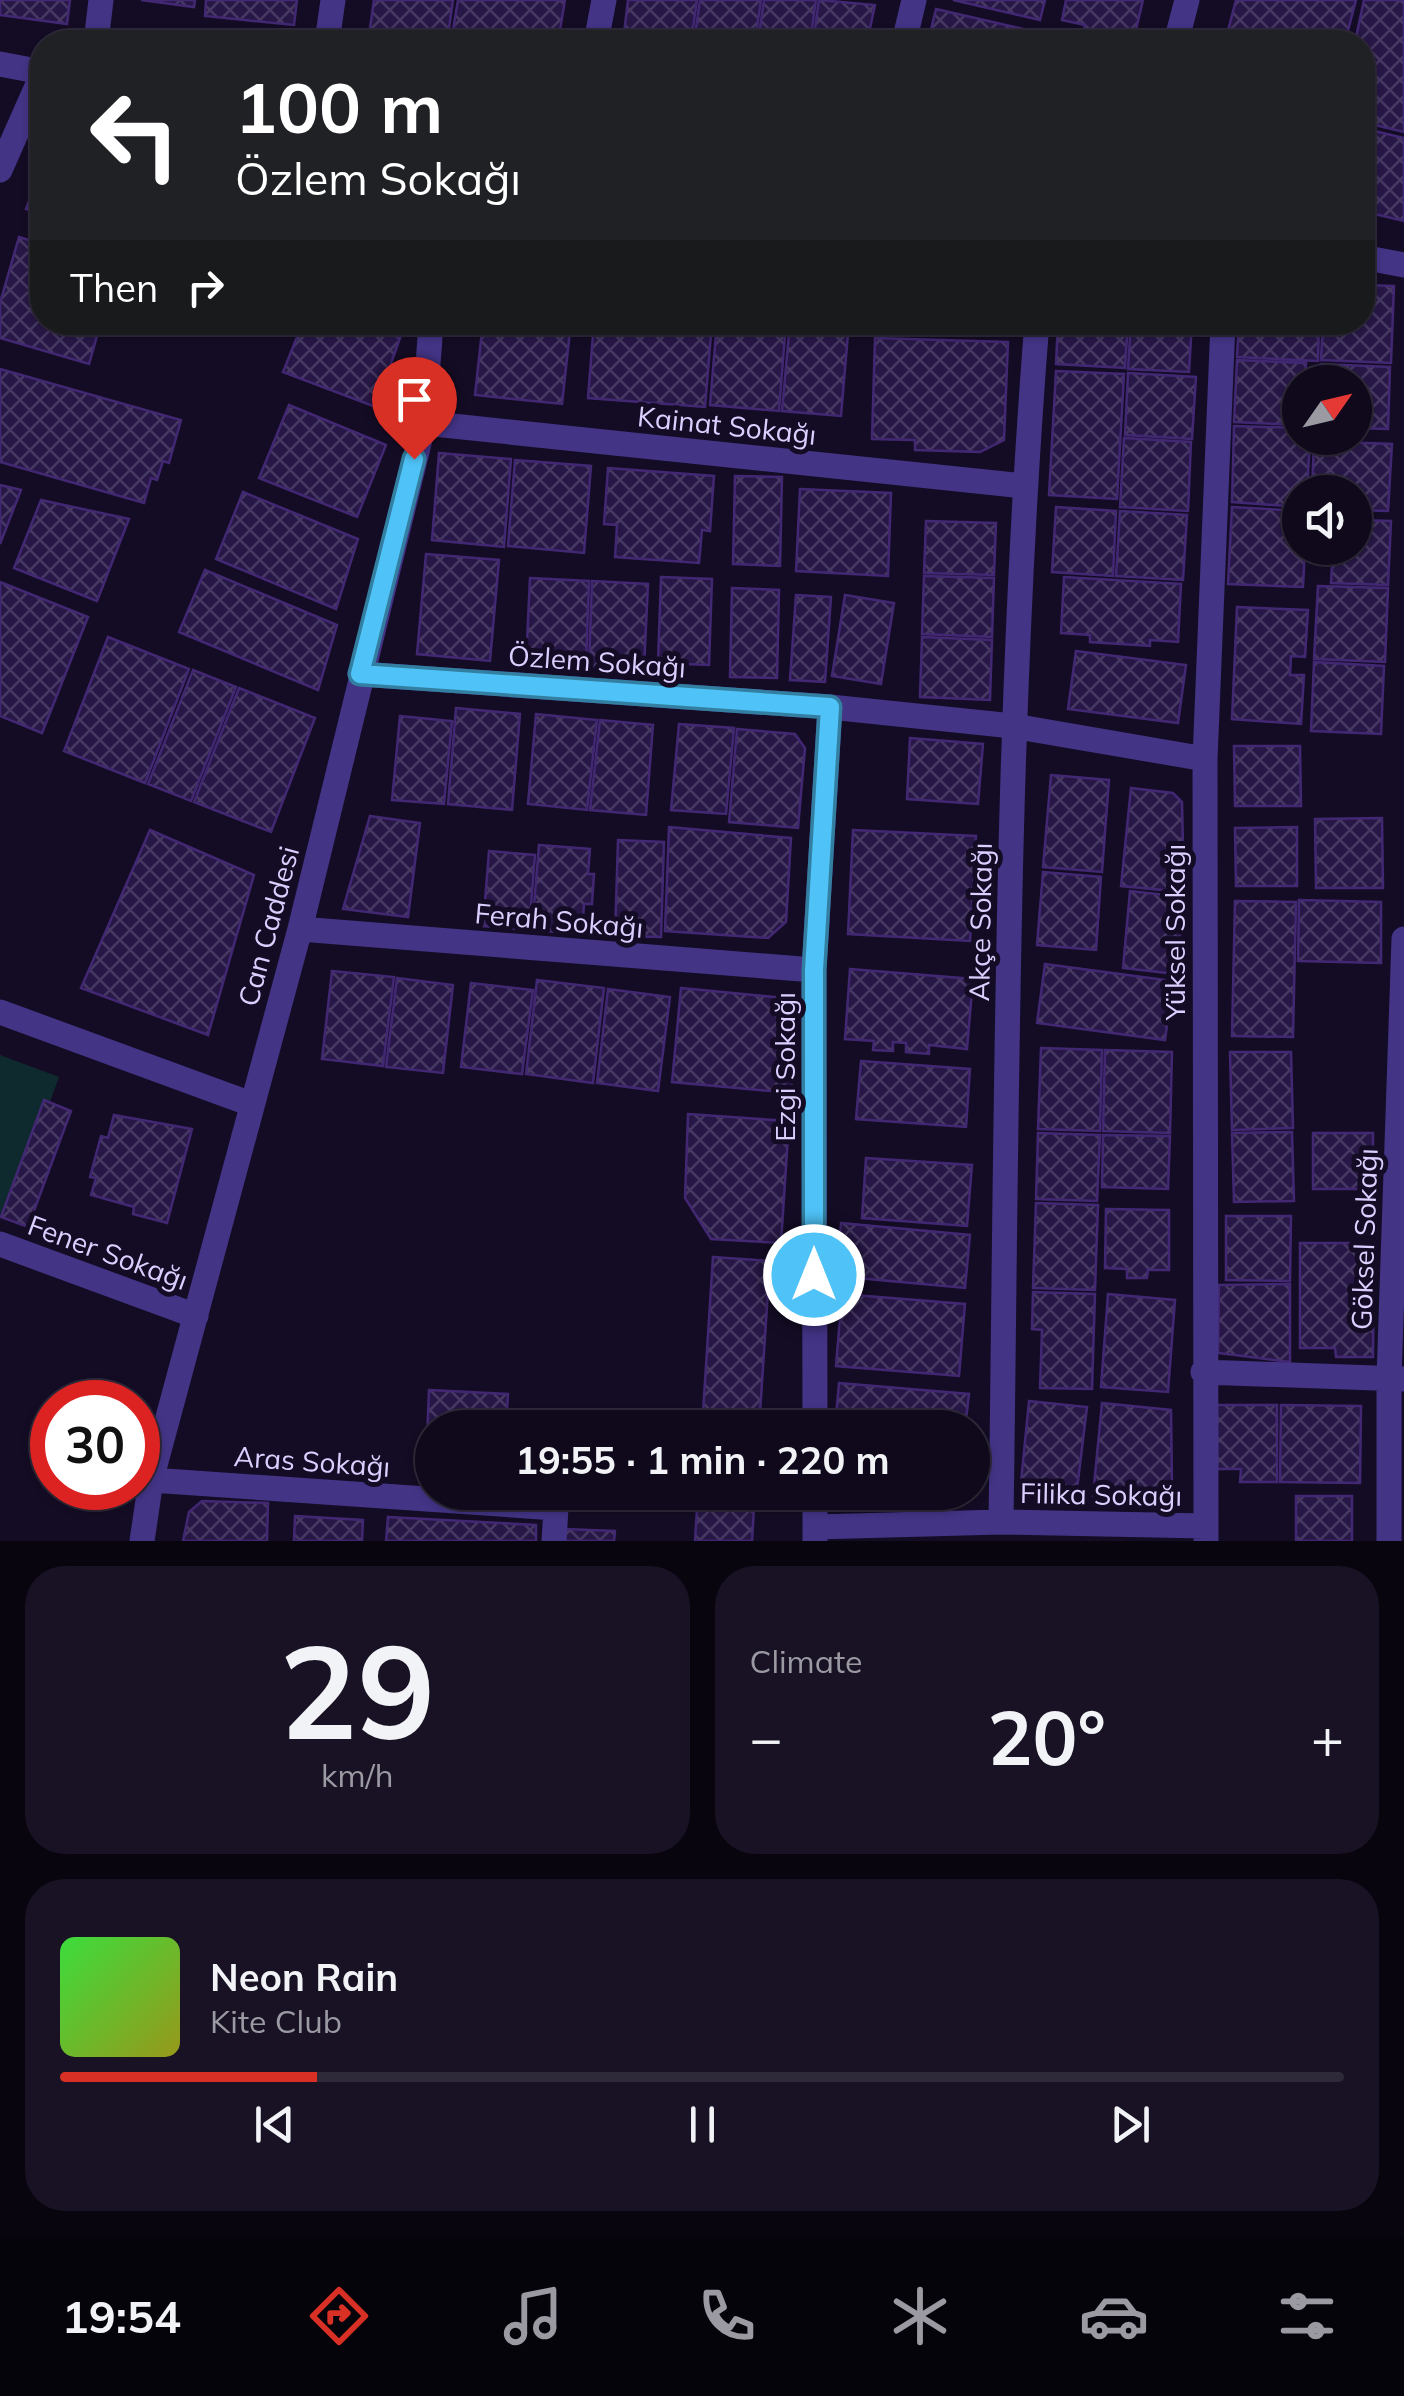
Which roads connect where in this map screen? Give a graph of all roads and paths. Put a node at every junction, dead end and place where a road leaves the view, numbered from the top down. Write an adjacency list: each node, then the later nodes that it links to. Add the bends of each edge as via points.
1 (102, 0): 6 (street)
2 (333, 0): 7 (street)
3 (604, 0): 8 (street)
4 (914, 0): 9 (street)
5 (1188, 0): 10 (street)
6 (98, 30)
7 (329, 30)
8 (598, 30)
9 (907, 30)
10 (1179, 30)
11 (0, 64): 12 (street)
12 (30, 71)
13 (30, 101): 14 (street)
14 (0, 170)
15 (1375, 259): 16 (street)
16 (1404, 265)
17 (430, 335): 20 (street, Can Caddesi)
18 (1036, 335): 21 (street, Akçe Sokağı)
19 (1222, 335): 25 (street, Yüksel Sokağı)
20 (424, 423): 21 (street, Kainat Sokağı); 22 (street, Can Caddesi)
21 (1024, 486): 24 (street, Akçe Sokağı)
22 (360, 674): 23 (street, Özlem Sokağı); 26 (street, Can Caddesi)
23 (830, 707): 24 (street, Özlem Sokağı); 28 (street, Ezgi Sokağı)
24 (1013, 726): 25 (street, Özlem Sokağı); 39 (street, Akçe Sokağı)
25 (1205, 759): 33 (street, Yüksel Sokağı)
26 (300, 929): 28 (street, Ferah Sokağı); 30 (street, Can Caddesi)
27 (1404, 939): 34 (street, Göksel Sokağı)
28 (814, 970): 35 (street, Ezgi Sokağı)
29 (0, 1012): 30 (street)
30 (251, 1104): 32 (street, Can Caddesi)
31 (0, 1244): 32 (street, Fener Sokağı)
32 (196, 1316): 36 (street, Can Caddesi)
33 (1204, 1372): 34 (street); 41 (street, Yüksel Sokağı)
34 (1396, 1379): 44 (street, Göksel Sokağı)
35 (815, 1410)
36 (160, 1450)
37 (160, 1481): 43 (street, Aras Sokağı, via 556,1508)
38 (147, 1510): 42 (street, Can Caddesi)
39 (1002, 1522): 40 (street, Filika Sokağı); 41 (street, Filika Sokağı)
40 (815, 1534)
41 (1206, 1534)
42 (142, 1541)
43 (554, 1541)
44 (1389, 1541)

